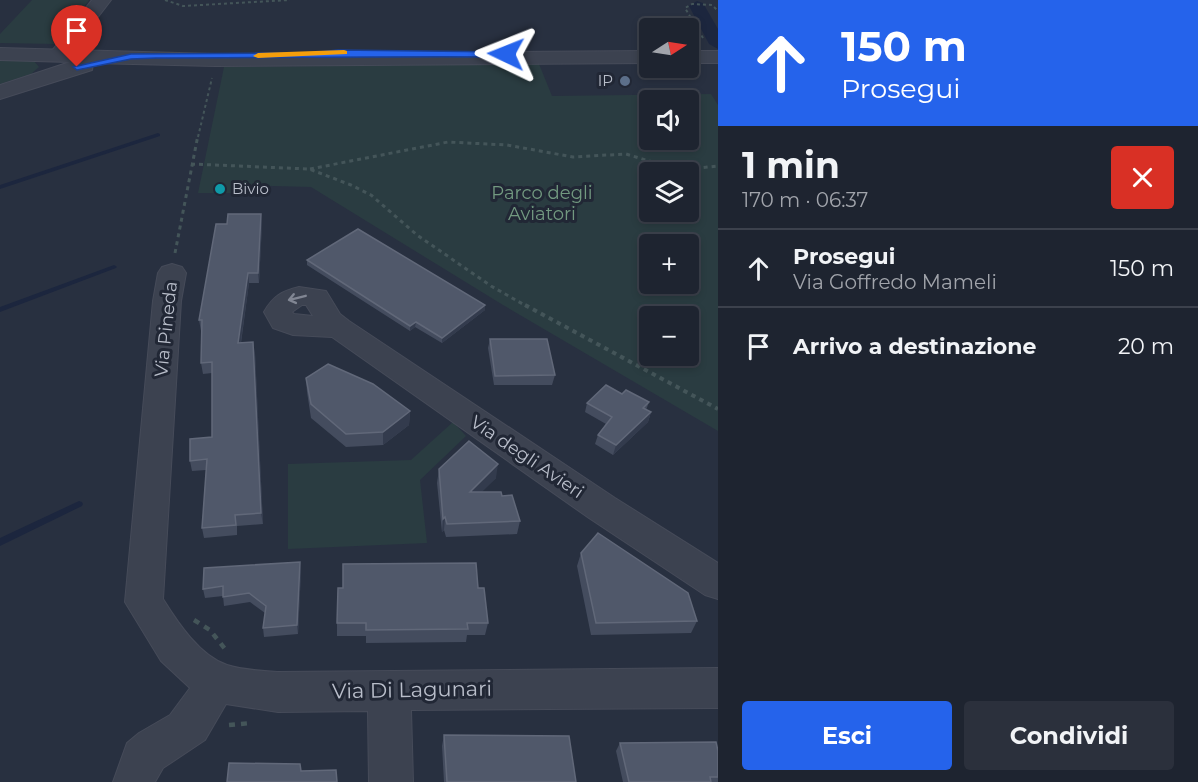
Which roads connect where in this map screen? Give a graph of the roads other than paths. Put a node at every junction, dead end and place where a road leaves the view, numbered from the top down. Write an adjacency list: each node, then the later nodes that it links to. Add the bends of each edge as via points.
1 (102, 0): 4 (street)
2 (338, 52): 4 (street); 5 (street); 9 (street, via 309,56)
3 (0, 53): 4 (street)
4 (59, 55): 9 (street); 11 (street)
5 (578, 57): 6 (street); 10 (street)
6 (639, 57)
7 (699, 57): 8 (street)
8 (716, 57)
9 (118, 58): 10 (street); 11 (street)
10 (215, 60): 11 (street)
11 (35, 82): 12 (street)
12 (0, 92)
13 (172, 273): 16 (street, Via Pineda)
14 (339, 328): 15 (street, Via degli Avieri)
15 (718, 583)
16 (144, 602): 17 (street, Via Di Lagunari, via 161,632 183,657)
17 (222, 666): 19 (street, Via Di Lagunari, via 239,689); 20 (street, via 197,718 143,755)
18 (718, 688): 19 (street, Via Di Lagunari)
19 (389, 691): 21 (street)
20 (134, 780)
21 (391, 782)

